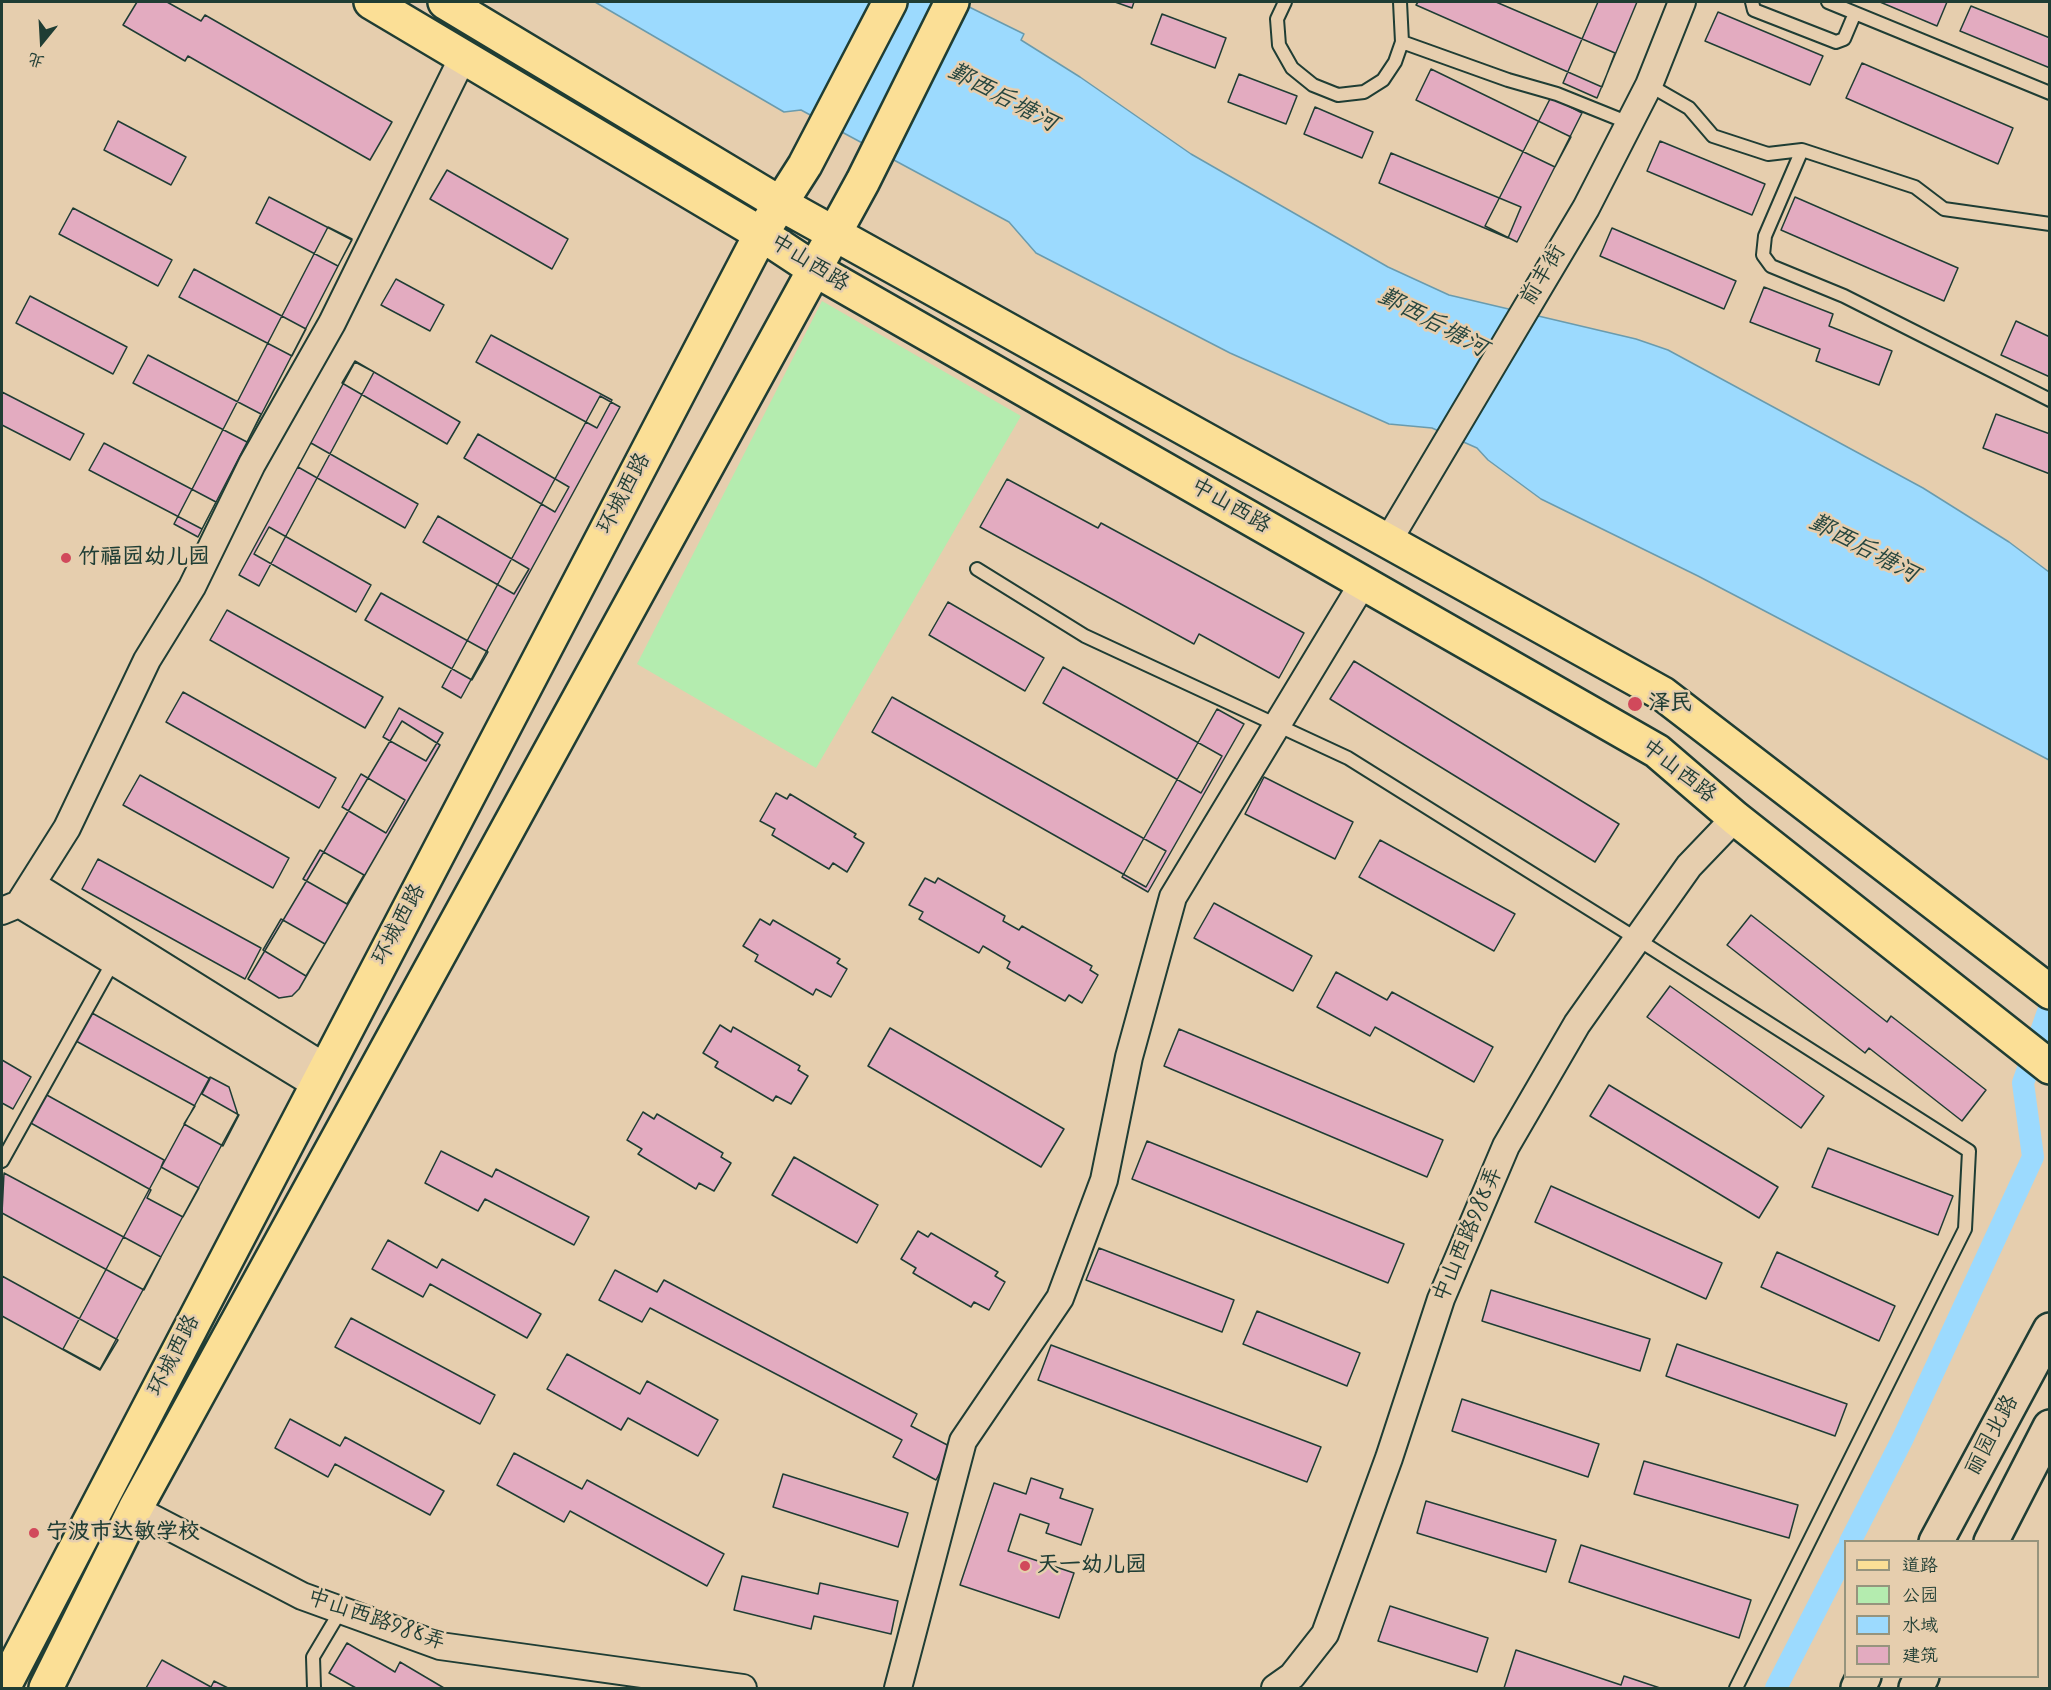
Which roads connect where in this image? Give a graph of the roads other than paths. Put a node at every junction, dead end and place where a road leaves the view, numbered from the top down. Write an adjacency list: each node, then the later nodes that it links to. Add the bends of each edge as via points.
1 (371, 2): 12 (main road, 中山西路)
2 (445, 2): 17 (main road, 中山西路)
3 (890, 2): 17 (main road, 环城西路)
4 (952, 2): 19 (main road, 环城西路)
5 (1285, 2): 11 (lane, via 1277,19 1279,45 1292,68 1313,84 1338,95 1364,92 1383,80)
6 (1400, 2): 11 (lane)
7 (1682, 2): 13 (street, 前丰街)
8 (1752, 2): 10 (lane, via 1754,10 1836,42 1844,39)
9 (1827, 2): 10 (lane)
10 (1855, 13): 14 (lane)
11 (1402, 42): 15 (lane, via 1557,94)
12 (463, 57): 20 (main road, 中山西路); 28 (street, via 332,323 252,464 192,587 147,660 67,828)
13 (1649, 85): 15 (street, 前丰街); 16 (lane, via 1689,108 1713,136 1767,154)
14 (2049, 93)
15 (1629, 123): 23 (street, 前丰街, via 1586,208)
16 (1802, 150): 18 (lane, via 1915,187 1944,209); 22 (lane, via 1765,236 1763,255 1771,266 1844,296)
17 (781, 204): 19 (main road, 中山西路); 20 (main road, 环城西路)
18 (2049, 224)
19 (833, 231): 21 (main road, 环城西路); 23 (main road, 中山西路)
20 (761, 234): 21 (main road, 中山西路); 33 (main road, 环城西路)
21 (814, 269): 25 (main road, 中山西路); 37 (main road, 环城西路)
22 (2049, 400)
23 (1388, 541): 31 (main road, 中山西路, via 1663,694)
24 (977, 569): 26 (lane, via 1085,636)
25 (1363, 583): 26 (street); 27 (main road, 中山西路, via 1657,751)
26 (1277, 726): 29 (lane, via 1348,759); 45 (street, via 1173,897 1129,1057 1104,1180 1060,1298 963,1441)
27 (1735, 818): 29 (street, 中山西路988弄, via 1689,866); 32 (main road, 中山西路)
28 (17, 900): 30 (street); 33 (street)
29 (1637, 939): 46 (street, 中山西路988弄, via 1577,1024 1506,1146 1441,1299 1325,1634 1292,1676); 47 (lane, via 1969,1151 1965,1229)
30 (113, 962): 33 (street); 34 (lane)
31 (2049, 992)
32 (2049, 1067)
33 (320, 1076): 41 (main road, 环城西路)
34 (2, 1161)
35 (2049, 1330): 38 (main road, 丽园北路)
36 (2049, 1427): 39 (main road, 丽园北路)
37 (135, 1509): 40 (street, 中山西路988弄, via 302,1596); 42 (main road, 环城西路)
38 (1937, 1540)
39 (1992, 1540)
40 (341, 1610): 43 (lane, via 314,1657); 44 (street, 中山西路988弄, via 440,1646)
41 (3, 1689)
42 (46, 1689)
43 (314, 1689)
44 (744, 1689)
45 (898, 1689)
46 (1275, 1689)
47 (1736, 1689)

